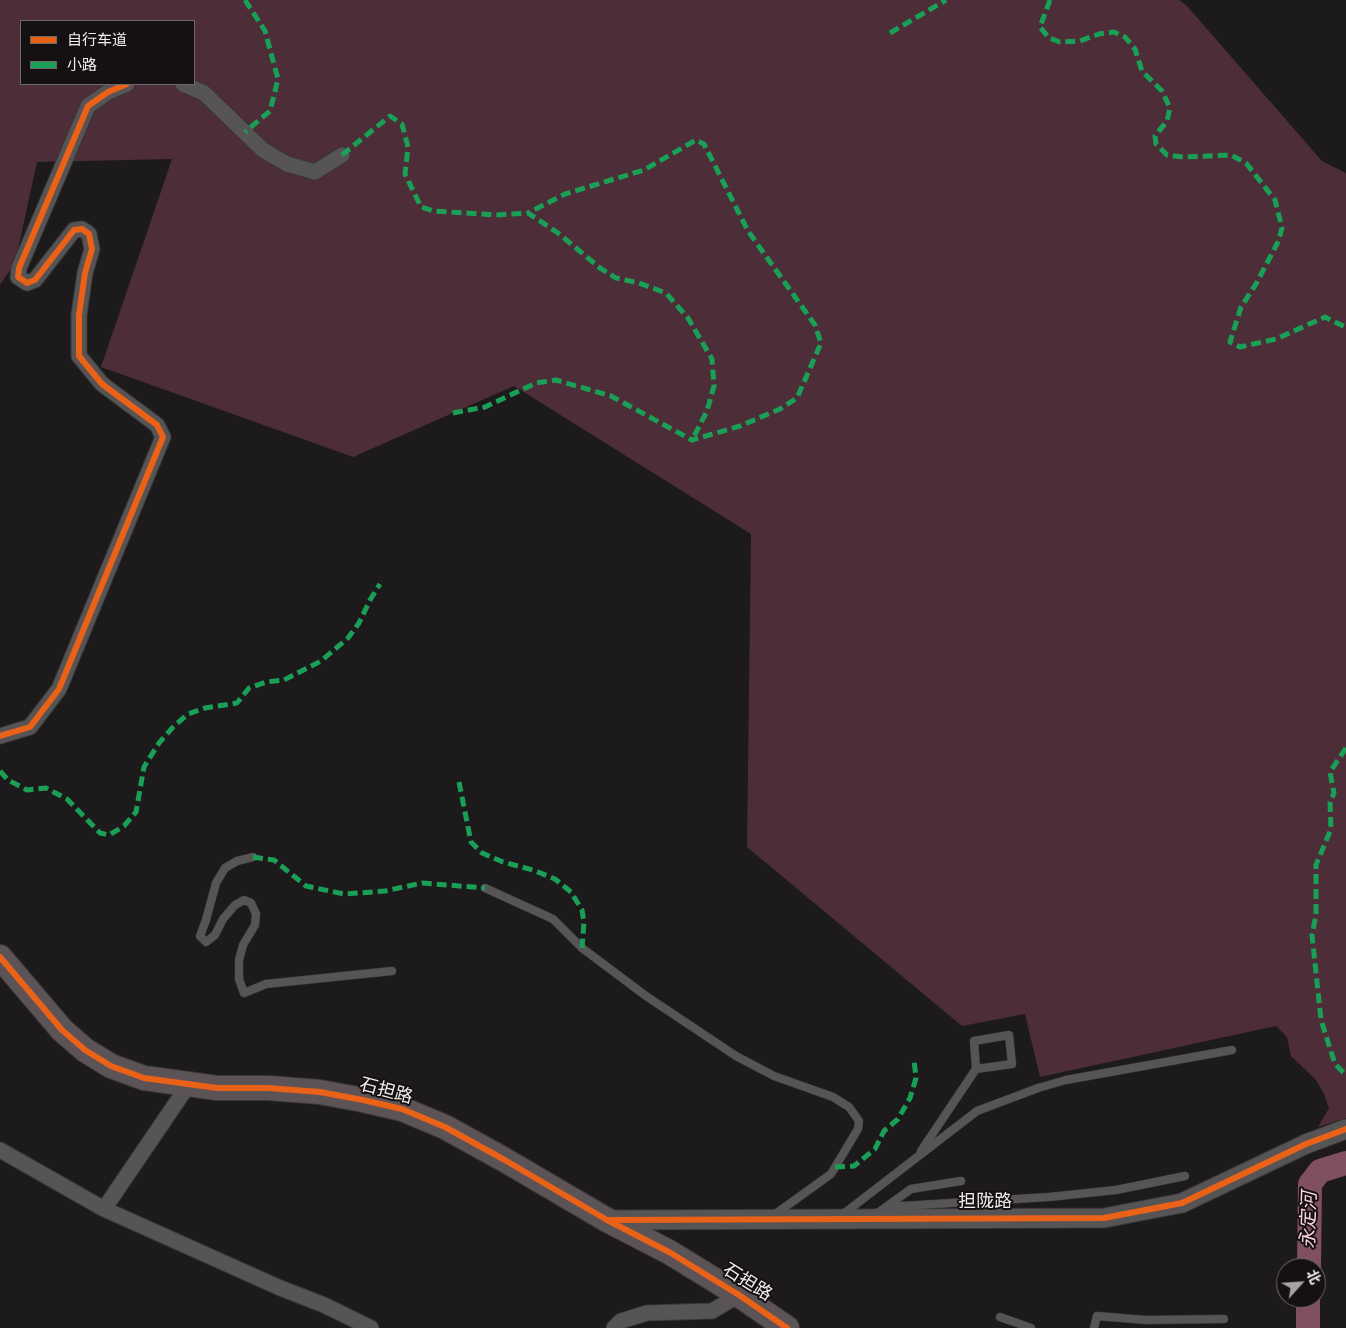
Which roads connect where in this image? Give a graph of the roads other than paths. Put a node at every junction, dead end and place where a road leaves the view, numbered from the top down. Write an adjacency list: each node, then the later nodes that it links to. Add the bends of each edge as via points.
1 (125, 85): 4 (street, via 88,106 18,268 18,277 27,283 35,280 74,230 82,229 89,234 92,249 79,315 79,356 102,384 157,425 163,437 59,689 30,727)
2 (185, 85): 3 (street, via 204,93 263,150 287,164 315,172)
3 (342, 154)
4 (0, 736)
5 (253, 857): 8 (lane, via 225,868 216,883 200,936 206,942 214,936 235,904 244,900 251,904 256,914 255,925 243,945 239,960 239,979 244,993 266,984)
6 (485, 888): 19 (lane, via 553,919 582,948 646,996 736,1056 774,1076 833,1097 849,1107 859,1121 858,1129 831,1174)
7 (0, 957): 11 (main road, 石担路, via 62,1030 85,1050 111,1066 144,1078)
8 (392, 971)
9 (1232, 1050): 14 (lane, via 1038,1088 977,1111)
10 (976, 1069): 10 (lane, via 1012,1064 1009,1036 974,1041); 14 (lane)
11 (189, 1084): 18 (street); 22 (main road, 石担路, via 320,1092 402,1109 446,1127)
12 (1346, 1129): 21 (street, 担陇路, via 1306,1144 1182,1203 1104,1218)
13 (0, 1150): 18 (street)
14 (917, 1156): 20 (lane)
15 (1185, 1176): 17 (lane, via 1078,1194)
16 (962, 1181): 17 (lane, via 911,1189)
17 (886, 1207): 21 (lane)
18 (104, 1210): 26 (street)
19 (768, 1219): 20 (street, 担陇路); 22 (street, 担陇路)
20 (836, 1219): 21 (street, 担陇路)
21 (869, 1219)
22 (607, 1220): 23 (main road, 石担路, via 669,1252)
23 (739, 1295): 27 (street, via 712,1311 647,1313 621,1321); 28 (main road, 石担路)
24 (1000, 1317): 29 (lane)
25 (1224, 1319): 30 (lane, via 1146,1320 1097,1316)
26 (370, 1328)
27 (614, 1328)
28 (787, 1328)
29 (1031, 1328)
30 (1094, 1328)

